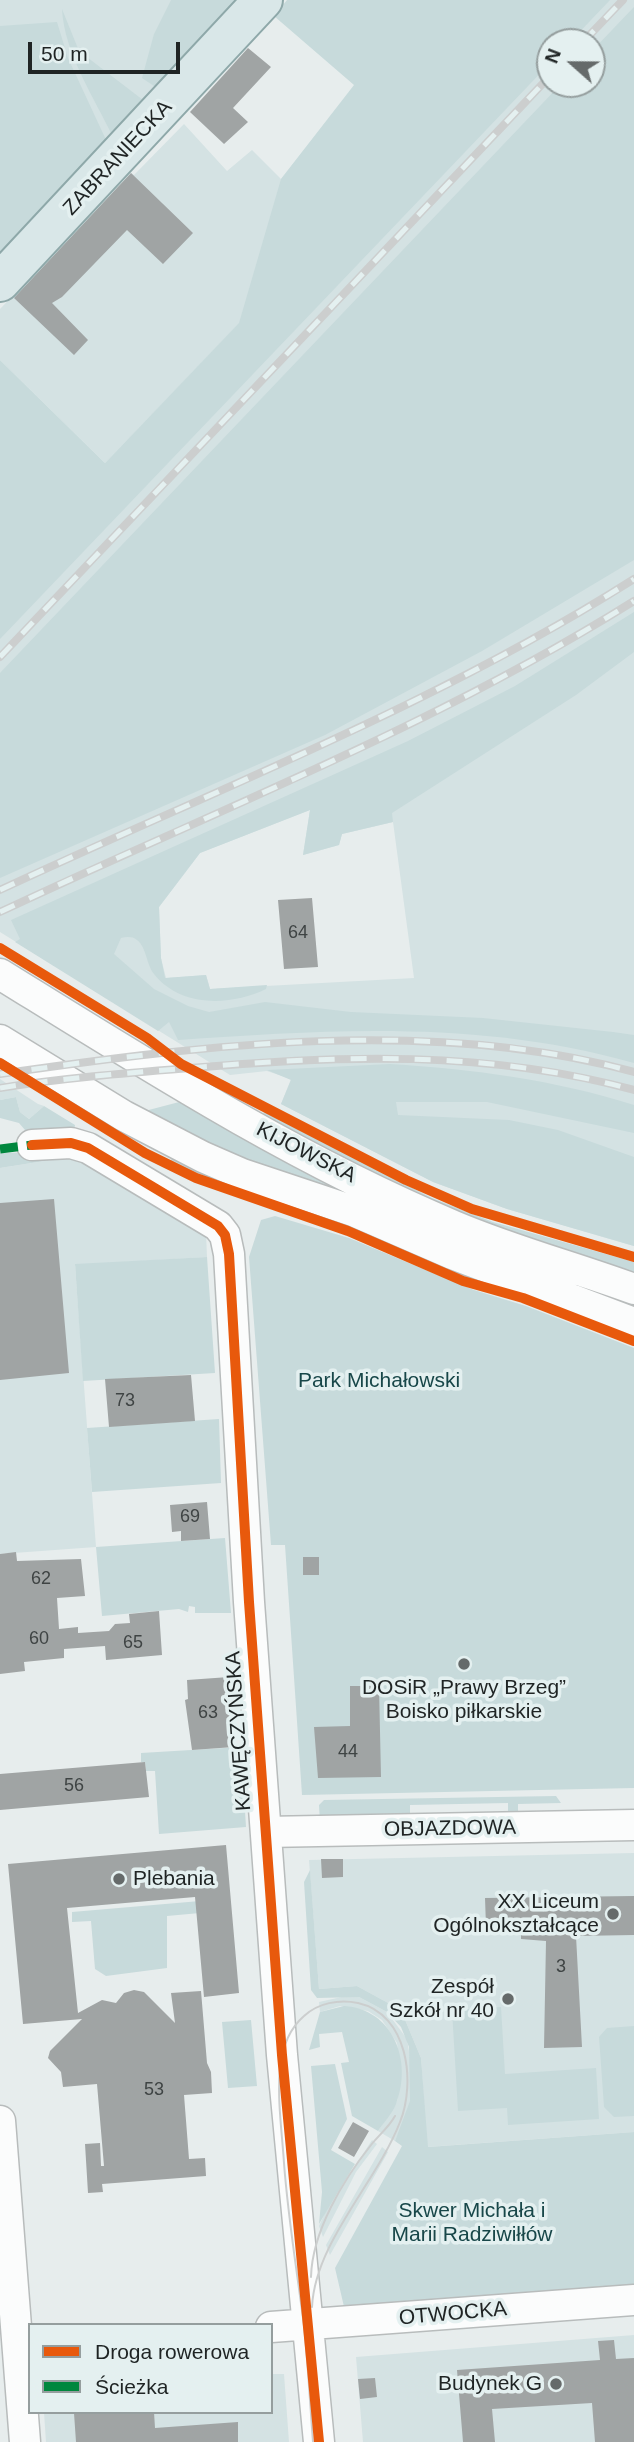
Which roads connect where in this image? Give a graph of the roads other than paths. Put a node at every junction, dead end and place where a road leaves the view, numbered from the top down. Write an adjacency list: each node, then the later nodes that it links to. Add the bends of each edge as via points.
1 (262, 0): 2 (main road, ZABRANIECKA)
2 (0, 282)
3 (0, 974): 6 (street, KIJOWSKA, via 211,1105 398,1199 506,1246)
4 (0, 1040): 7 (street, KIJOWSKA, via 124,1116 202,1157 353,1211)
5 (32, 1145): 9 (street, KAWĘCZYŃSKA, via 71,1143 88,1148 202,1214 225,1235)
6 (634, 1289)
7 (634, 1323)
8 (634, 1825): 9 (street, OBJAZDOWA)
9 (266, 1832): 12 (street, KAWĘCZYŃSKA, via 294,2197)
10 (0, 2121): 14 (street)
11 (634, 2300): 12 (street, OTWOCKA)
12 (309, 2325): 13 (street, OTWOCKA); 16 (street, KAWĘCZYŃSKA)
13 (273, 2327)
14 (16, 2348): 15 (street)
15 (25, 2442)
16 (319, 2442)

